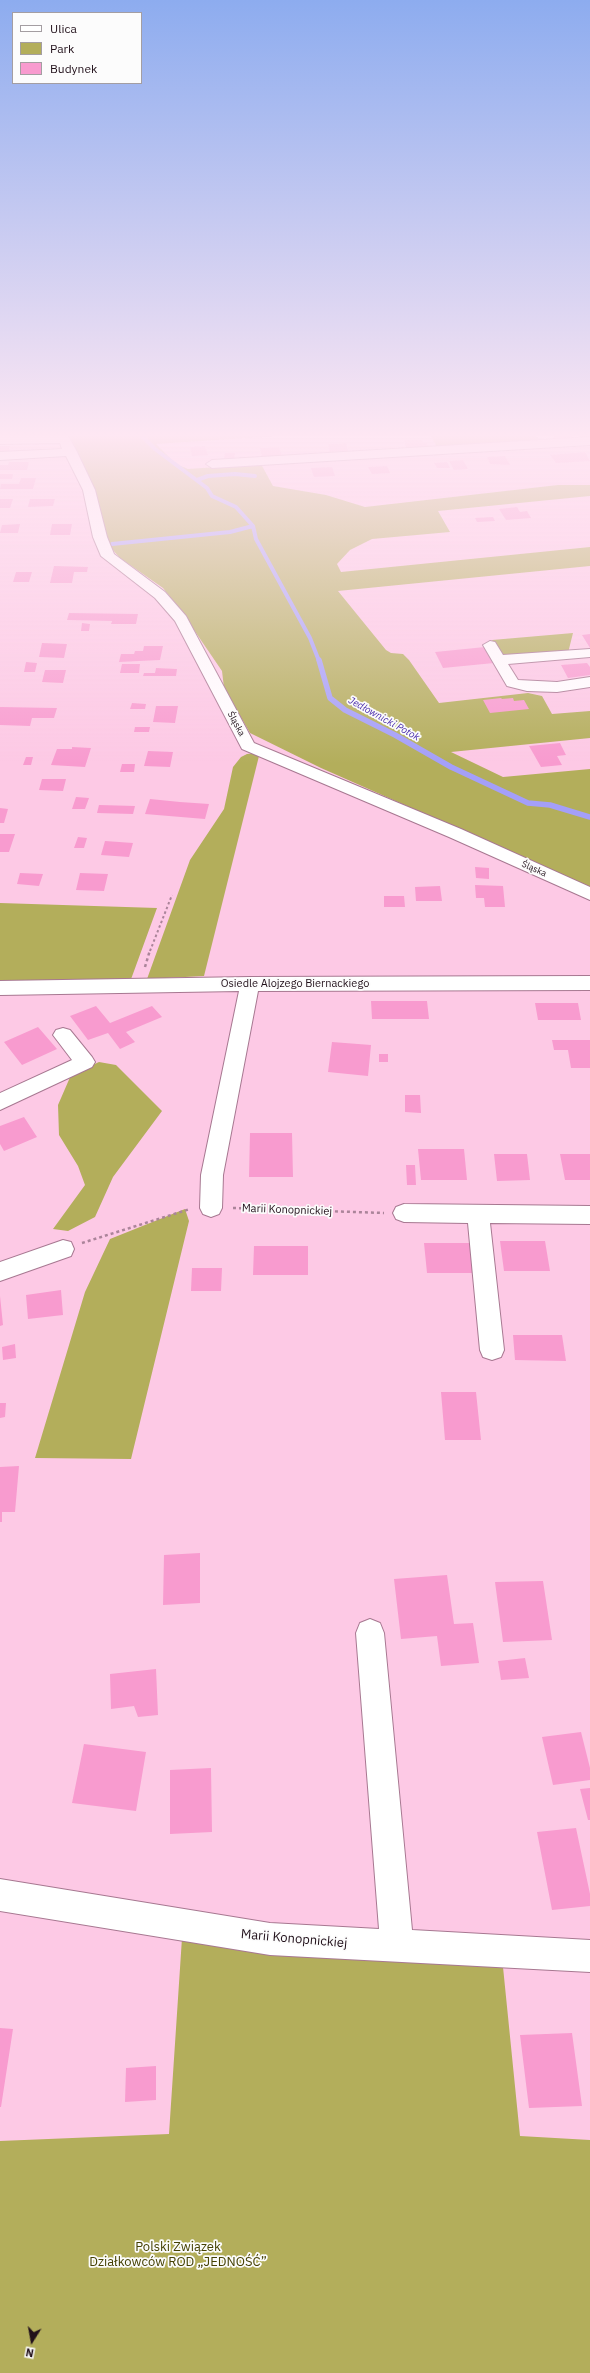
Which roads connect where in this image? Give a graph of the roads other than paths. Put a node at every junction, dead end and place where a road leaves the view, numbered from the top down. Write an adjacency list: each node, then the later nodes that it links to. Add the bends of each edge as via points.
1 (102, 543): 6 (street, Śląska, via 108,556 160,595 181,619 248,746 455,833)
2 (490, 645): 4 (street)
3 (590, 653): 4 (street)
4 (499, 660): 5 (street, via 512,683 557,687)
5 (590, 682)
6 (590, 894)
7 (590, 983): 8 (street, Osiedle Alojzego Biernackiego)
8 (250, 984): 9 (street, Osiedle Alojzego Biernackiego); 12 (street, via 212,1175)
9 (0, 988)
10 (63, 1035): 11 (street, via 85,1062)
11 (0, 1102)
12 (211, 1208)
13 (404, 1213): 14 (street)
14 (478, 1214): 15 (street); 18 (street)
15 (590, 1215)
16 (63, 1249): 17 (street)
17 (0, 1272)
18 (492, 1350)
19 (370, 1633): 21 (street)
20 (0, 1895): 21 (street, Marii Konopnickiej, via 270,1939)
21 (397, 1946): 22 (street, Marii Konopnickiej)
22 (590, 1956)

